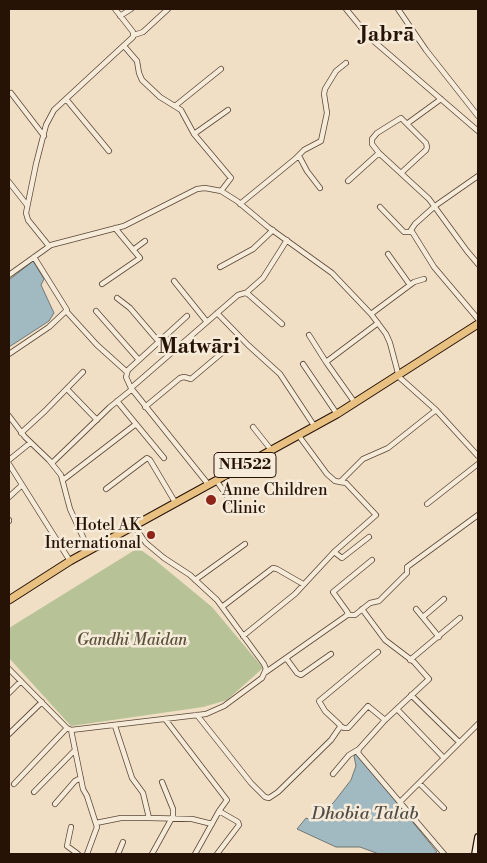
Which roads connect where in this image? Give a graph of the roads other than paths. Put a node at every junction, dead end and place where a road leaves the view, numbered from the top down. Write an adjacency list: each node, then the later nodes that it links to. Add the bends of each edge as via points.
1 (115, 9): 6 (street)
2 (130, 9): 6 (street)
3 (168, 9): 7 (street, via 143,32)
4 (346, 9): 12 (street, via 370,38)
5 (398, 9): 16 (street)
6 (120, 16): 7 (street)
7 (134, 35): 8 (street)
8 (124, 46): 13 (street); 14 (street, via 137,62 142,80)
9 (346, 63): 23 (street, via 336,71 325,89 327,113 321,141)
10 (221, 68): 14 (street)
11 (11, 94): 20 (street)
12 (442, 99): 17 (street); 18 (street)
13 (66, 100): 20 (street, via 52,114); 21 (street)
14 (175, 106): 19 (street, via 182,111)
15 (228, 110): 19 (street)
16 (478, 115)
17 (408, 123): 22 (street, via 398,118 374,135 372,144); 24 (street, via 427,147)
18 (478, 131)
19 (194, 134): 29 (street, via 231,178)
20 (44, 136): 31 (street)
21 (109, 151)
22 (378, 153): 24 (street); 26 (street)
23 (299, 156): 28 (street); 30 (street)
24 (401, 173): 32 (street)
25 (478, 176): 32 (street)
26 (348, 181)
27 (9, 182): 31 (street)
28 (320, 188)
29 (221, 191): 30 (street); 34 (street, via 197,189 136,221)
30 (240, 204): 35 (street)
31 (27, 205): 39 (street, via 28,220)
32 (435, 206): 36 (street, via 415,224); 43 (street)
33 (380, 207): 36 (street, via 404,232)
34 (115, 228): 39 (street); 40 (street)
35 (273, 230): 37 (street); 44 (street, via 253,249)
36 (412, 232): 57 (street, via 434,267)
37 (287, 240): 50 (street, via 263,278); 55 (street, via 332,273)
38 (145, 241): 40 (street)
39 (48, 246): 42 (street)
40 (133, 250): 48 (street, via 140,258)
41 (388, 254): 49 (street)
42 (34, 258): 45 (street); 53 (street)
43 (478, 264)
44 (220, 267)
45 (9, 275)
46 (424, 278): 49 (street)
47 (174, 281): 58 (street)
48 (102, 284)
49 (410, 285): 55 (street)
50 (246, 293): 54 (street, via 233,298); 59 (street)
51 (117, 298): 63 (street)
52 (96, 311): 66 (street)
53 (67, 312): 65 (street); 70 (street, via 96,345)
54 (217, 313): 58 (street); 84 (street, via 280,374)
55 (371, 314): 60 (street)
56 (187, 316): 63 (street)
57 (478, 319)
58 (207, 322): 73 (street)
59 (282, 324)
60 (378, 324): 67 (street); 71 (street, via 390,343)
61 (478, 324): 71 (highway, NH522)
62 (309, 335): 67 (street)
63 (159, 342): 66 (street)
64 (223, 352): 76 (street, via 191,379 180,378)
65 (9, 354)
66 (139, 360): 70 (street)
67 (326, 362): 75 (street)
68 (302, 364): 78 (street)
69 (83, 372): 72 (street)
70 (127, 372): 73 (street)
71 (398, 376): 75 (highway, NH522); 77 (street)
72 (67, 389): 80 (street); 85 (street)
73 (131, 389): 74 (street); 76 (street)
74 (117, 401): 80 (street); 82 (street)
75 (355, 403): 78 (highway, NH522)
76 (145, 407): 98 (street)
77 (436, 410): 89 (street); 97 (street, via 388,448 363,459)
78 (337, 414): 84 (highway, NH522)
79 (9, 416): 81 (street)
80 (97, 420): 92 (street)
81 (11, 422): 85 (street)
82 (136, 424): 90 (street); 95 (street)
83 (253, 427): 88 (street)
84 (315, 427): 86 (highway, NH522)
85 (21, 433): 87 (street)
86 (299, 436): 88 (highway, NH522); 97 (street, via 327,474)
87 (30, 443): 91 (street); 92 (street)
88 (272, 451): 96 (highway, NH522)
89 (478, 456)
90 (164, 458)
91 (9, 460)
92 (52, 463): 95 (street)
93 (9, 464): 99 (street)
94 (478, 464): 104 (street)
95 (63, 480): 109 (street, via 70,509)
96 (216, 480): 98 (highway, NH522); 103 (street)
97 (340, 482): 110 (street, via 348,484 376,515)
98 (208, 484): 102 (highway, NH522)
99 (22, 485): 101 (street); 112 (street)
100 (106, 489): 102 (street, via 147,458)
101 (9, 497)
102 (175, 502): 106 (highway, NH522)
103 (231, 502)
104 (427, 504)
105 (478, 514): 118 (street, via 407,568 407,573 379,601)
106 (134, 526): 109 (highway, NH522); 113 (street, via 146,543)
107 (369, 536): 110 (street, via 342,558)
108 (245, 544): 113 (street)
109 (89, 550): 112 (highway, NH522)
110 (334, 552): 114 (street)
111 (372, 560): 120 (street, via 333,592)
112 (70, 561): 116 (highway, NH522)
113 (195, 580): 117 (street)
114 (303, 584): 117 (street, via 272,568); 123 (street)
115 (444, 599): 121 (street)
116 (9, 600)
117 (222, 607): 123 (street)
118 (362, 609): 120 (street, via 354,616); 128 (street, via 385,640)
119 (416, 609): 121 (street)
120 (347, 615): 127 (street)
121 (423, 617): 124 (street)
122 (460, 618): 124 (street)
123 (243, 636): 130 (street, via 264,664)
124 (439, 637): 128 (street)
125 (378, 652): 141 (street, via 319,701)
126 (330, 654): 127 (street, via 301,675)
127 (286, 658): 130 (street)
128 (410, 660): 133 (street, via 429,678)
129 (9, 668): 131 (street)
130 (266, 672): 136 (street, via 224,706)
131 (21, 681): 132 (street); 134 (street)
132 (9, 693)
133 (411, 696): 135 (street); 144 (street)
134 (42, 702): 142 (street); 143 (street)
135 (397, 709): 138 (street); 147 (street)
136 (197, 715): 137 (street); 141 (street, via 251,783 267,798 278,792 324,747)
137 (165, 719): 140 (street); 157 (street, via 227,800)
138 (385, 720): 141 (street, via 368,706 348,728); 146 (street)
139 (478, 724): 144 (street)
140 (115, 726): 142 (street); 158 (street, via 132,778 143,793)
141 (340, 726)
142 (69, 729): 145 (street); 152 (street)
143 (9, 734)
144 (459, 742): 147 (street)
145 (75, 750): 149 (street); 153 (street)
146 (359, 750): 148 (street, via 349,755); 154 (street)
147 (444, 758): 151 (street)
148 (333, 774)
149 (81, 778): 155 (street); 160 (street)
150 (162, 782): 159 (street, via 173,809)
151 (418, 782): 154 (street); 156 (street)
152 (14, 784)
153 (34, 792)
154 (400, 802): 171 (street)
155 (55, 804)
156 (444, 808)
157 (219, 811): 161 (street); 170 (street, via 239,825)
158 (149, 818): 159 (street); 160 (street, via 121,818)
159 (172, 820): 161 (street, via 192,819); 168 (street)
160 (96, 823): 166 (street)
161 (212, 824): 169 (street)
162 (72, 827): 165 (street, via 67,846)
163 (478, 837): 172 (main road)
164 (123, 842): 167 (street)
165 (78, 854)
166 (87, 854)
167 (118, 854)
168 (152, 854)
169 (194, 854)
170 (217, 854)
171 (444, 854)
172 (475, 854)

